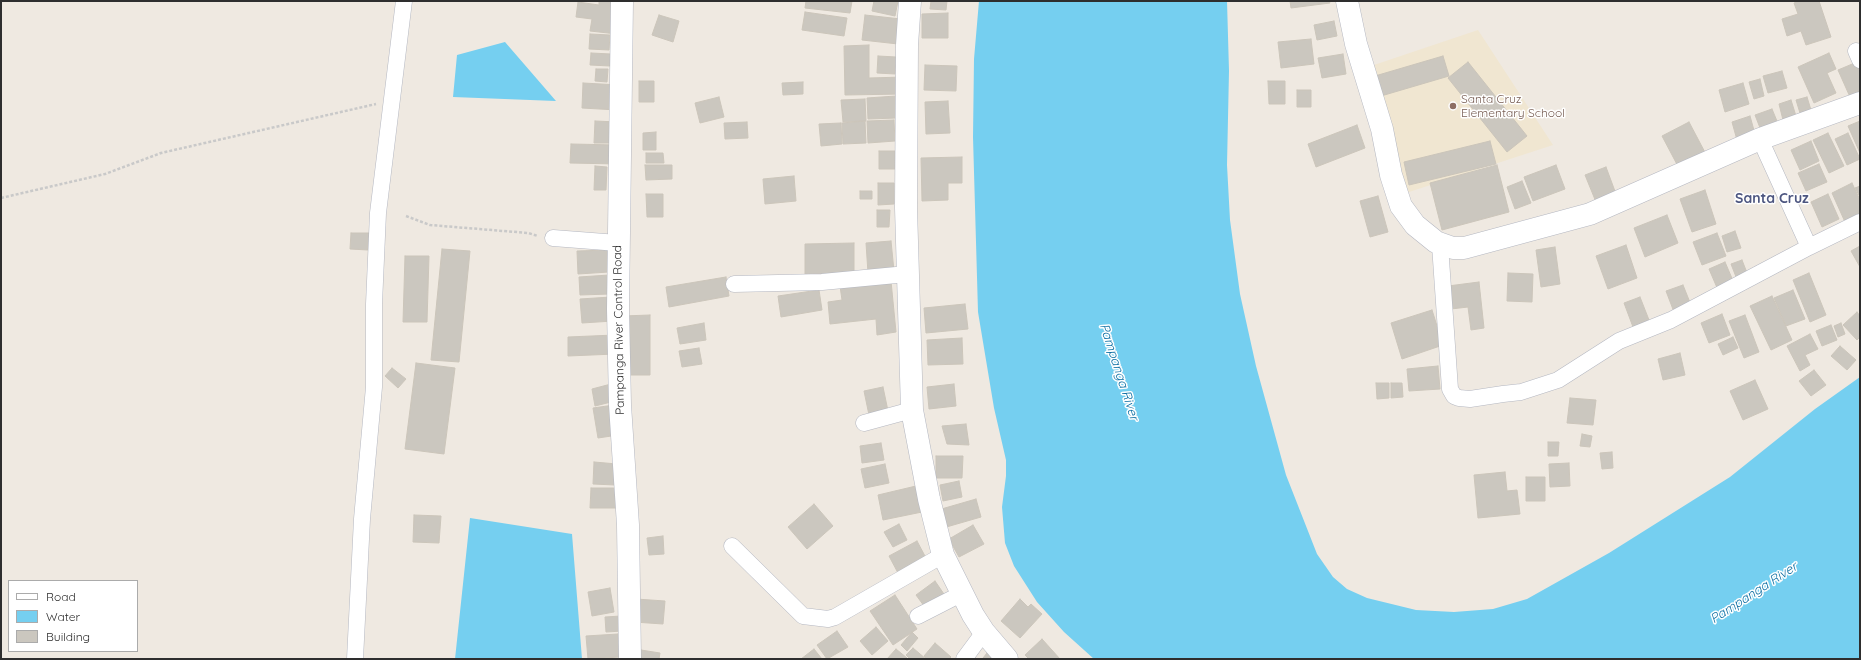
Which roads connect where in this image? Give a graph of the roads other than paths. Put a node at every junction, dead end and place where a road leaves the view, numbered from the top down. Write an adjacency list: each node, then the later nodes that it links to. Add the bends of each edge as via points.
1 (404, 1): 21 (street, via 378,212 374,387 362,519)
2 (622, 1): 9 (street, Pampanga River Control Road)
3 (910, 1): 12 (street, via 906,116)
4 (1347, 1): 10 (street, via 1356,44 1382,128 1391,175 1401,206 1416,225)
5 (1860, 103): 6 (street)
6 (1760, 139): 10 (street, via 1590,214 1464,248); 11 (street)
7 (1860, 222): 11 (street)
8 (553, 238): 9 (street)
9 (618, 243): 22 (street, Pampanga River Control Road, via 620,405 628,525)
10 (1440, 245): 11 (street, via 1450,389 1454,396 1470,399 1521,392 1558,380 1619,341 1672,320)
11 (1809, 247)
12 (907, 274): 13 (street, via 822,282); 14 (street)
13 (734, 284)
14 (912, 410): 15 (street); 17 (street, via 930,505)
15 (864, 423)
16 (732, 546): 17 (street, via 803,616 828,620)
17 (943, 555): 18 (street)
18 (961, 594): 19 (street); 20 (street)
19 (918, 616)
20 (984, 632): 23 (street); 24 (street)
21 (355, 659)
22 (630, 659)
23 (964, 659)
24 (1006, 659)

